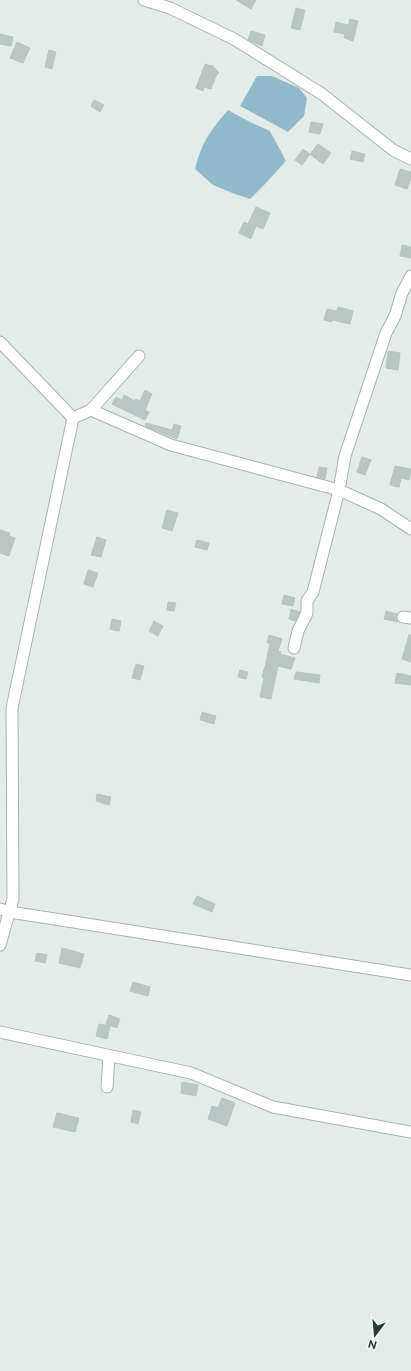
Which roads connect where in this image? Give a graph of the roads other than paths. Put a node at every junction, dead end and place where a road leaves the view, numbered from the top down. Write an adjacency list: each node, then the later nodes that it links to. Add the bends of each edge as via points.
1 (144, 0): 2 (street, via 170,8 234,38 322,94 393,150)
2 (411, 159)
3 (411, 276): 8 (street, via 386,333 345,456)
4 (0, 342): 7 (street)
5 (139, 356): 6 (street)
6 (91, 410): 7 (street); 8 (street, via 171,445)
7 (73, 418): 11 (street, via 12,708 13,899)
8 (338, 490): 9 (street, via 381,509); 10 (street, via 314,592 307,602 308,613 298,631)
9 (411, 530)
10 (294, 648)
11 (5, 910): 12 (street); 13 (street)
12 (0, 945)
13 (411, 974)
14 (0, 1032): 15 (street)
15 (109, 1056): 16 (street); 17 (street, via 191,1073 273,1107)
16 (107, 1087)
17 (411, 1132)

